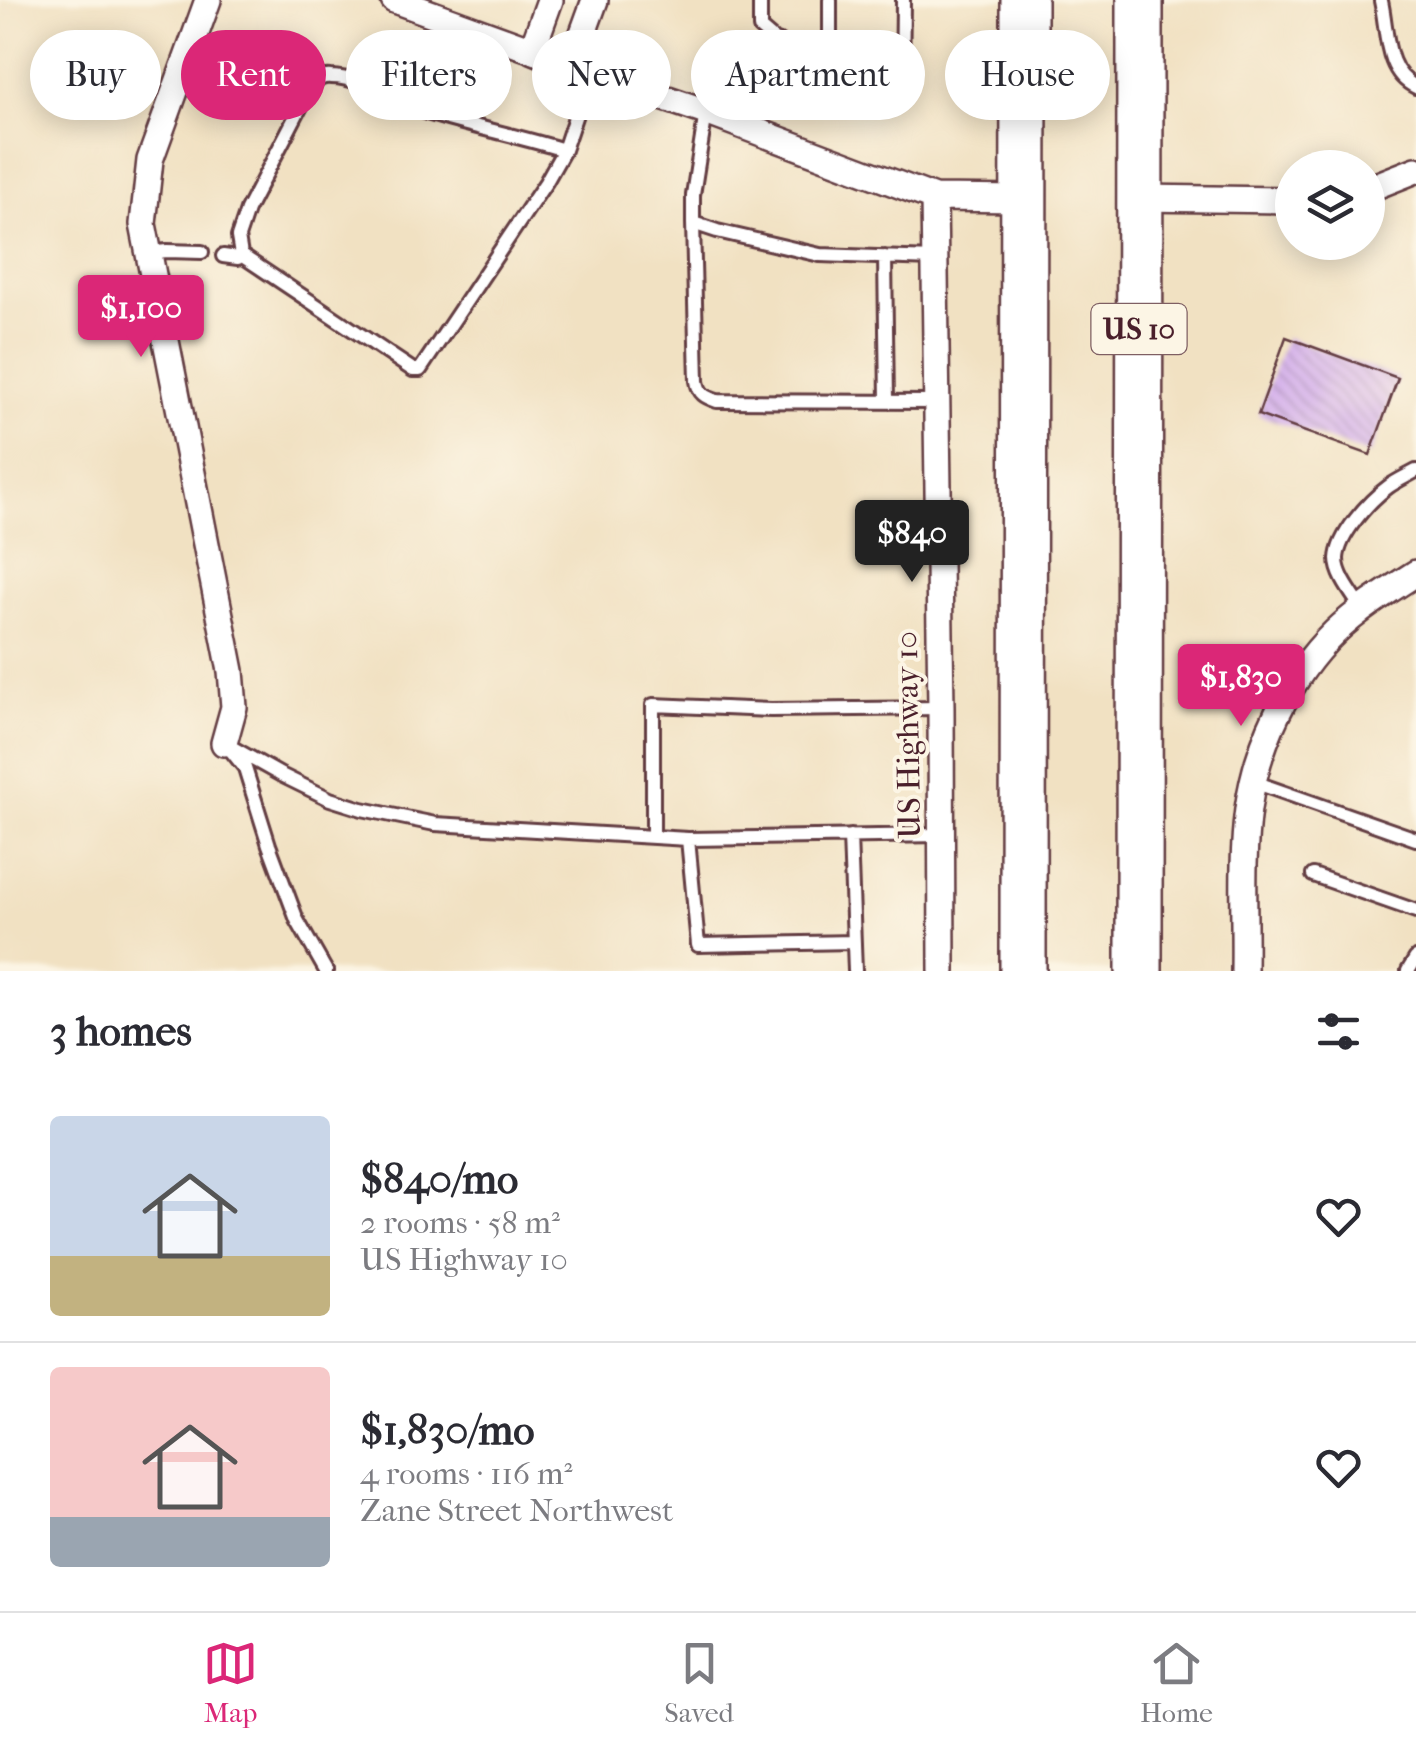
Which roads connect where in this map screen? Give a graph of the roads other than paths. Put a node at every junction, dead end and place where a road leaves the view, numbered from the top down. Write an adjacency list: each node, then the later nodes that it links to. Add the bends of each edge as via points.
1 (208, 0): 30 (street, via 150,160 143,224)
2 (394, 0): 16 (street)
3 (550, 0): 11 (street)
4 (595, 0): 12 (street)
5 (760, 0): 13 (lane)
6 (830, 0): 14 (lane)
7 (903, 0): 15 (lane)
8 (1024, 0): 25 (highway)
9 (1140, 0): 26 (highway, US 10)
10 (1381, 1): 17 (lane, via 1395,70)
11 (539, 30)
12 (589, 30)
13 (762, 30)
14 (830, 30)
15 (903, 30)
16 (532, 50)
17 (1416, 87)
18 (570, 120): 21 (lane)
19 (705, 120): 28 (lane)
20 (727, 120): 24 (street)
21 (564, 150): 31 (lane, via 323,78 311,87 246,210); 31 (lane, via 420,370)
22 (1416, 170): 23 (street)
23 (1385, 182)
24 (934, 198): 25 (street); 34 (street, US Highway 10)
25 (1022, 198): 55 (highway)
26 (1140, 198): 27 (street); 56 (highway, US 10)
27 (1275, 200)
28 (693, 223): 33 (lane, via 820,255); 35 (lane, via 697,381 706,397)
29 (202, 252): 30 (lane)
30 (148, 254): 41 (street, via 231,672 234,706)
31 (241, 255): 32 (lane)
32 (223, 256)
33 (885, 257): 34 (lane); 35 (lane)
34 (934, 259): 36 (street, US Highway 10)
35 (887, 401): 36 (lane)
36 (936, 402): 40 (street, US Highway 10)
37 (1416, 471): 39 (lane, via 1356,518 1342,541 1337,560)
38 (1416, 573): 39 (street)
39 (1362, 610): 42 (street, via 1315,654 1291,688)
40 (941, 708): 43 (street, US Highway 10); 45 (lane, via 653,705)
41 (224, 742): 45 (lane, via 330,799 392,816 478,828); 52 (lane, via 246,768 297,920)
42 (1254, 782): 47 (lane); 57 (street)
43 (942, 835): 44 (lane); 54 (street, US Highway 10)
44 (850, 836): 46 (lane); 50 (lane)
45 (653, 837): 46 (lane)
46 (688, 839): 50 (lane, via 698,946)
47 (1416, 839)
48 (1313, 875): 49 (lane)
49 (1416, 911)
50 (854, 942): 53 (lane)
51 (1416, 958): 58 (lane)
52 (326, 971)
53 (855, 971)
54 (942, 971)
55 (1023, 971)
56 (1139, 971)
57 (1244, 971)
58 (1408, 971)

